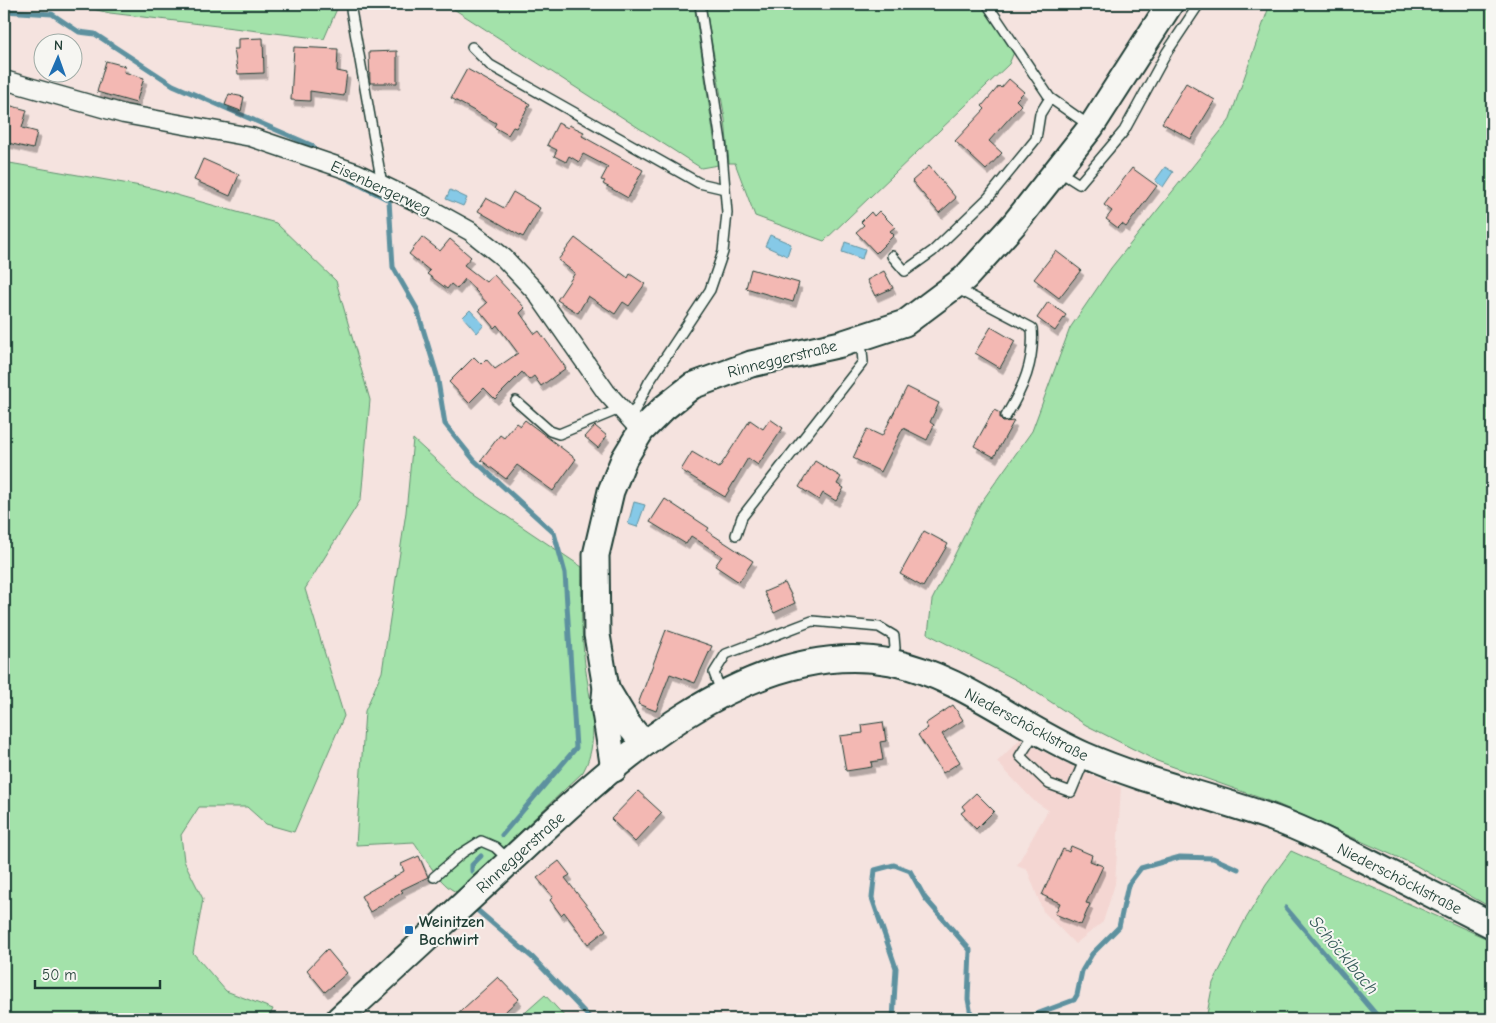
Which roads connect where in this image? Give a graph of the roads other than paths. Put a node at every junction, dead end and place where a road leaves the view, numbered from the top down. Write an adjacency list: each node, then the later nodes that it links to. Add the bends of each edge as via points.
1 (350, 4): 11 (lane)
2 (700, 4): 12 (lane, Rinneggerstraße, via 722,142)
3 (987, 4): 8 (lane)
4 (1170, 4): 9 (main road, Rinneggerstraße)
5 (1199, 4): 10 (lane, via 1167,52 1124,131 1079,184)
6 (472, 47): 12 (lane, via 490,65 699,183)
7 (4, 80): 11 (street, Eisenbergerweg, via 124,114 251,137)
8 (1050, 98): 9 (lane); 13 (lane, via 1040,114 1036,139 988,198 933,251 905,271)
9 (1092, 127): 10 (main road, Rinneggerstraße)
10 (1057, 170): 14 (main road, Rinneggerstraße, via 1015,223)
11 (382, 184): 18 (street, Eisenbergerweg, via 470,232 504,258 536,292 576,352)
12 (725, 189): 18 (lane, Rinneggerstraße, via 727,213 723,252 710,290 650,382)
13 (892, 256)
14 (953, 287): 15 (main road, Rinneggerstraße, via 905,322); 17 (lane, via 1032,328 1034,348 1020,392)
15 (861, 337): 18 (main road, Rinneggerstraße, via 719,374 692,386 664,408); 19 (lane, via 863,362 742,517)
16 (516, 401): 18 (lane, via 550,431 559,434)
17 (1006, 416)
18 (631, 419): 21 (main road, Rinneggerstraße, via 624,459 611,491 596,555 597,635)
19 (736, 535)
20 (888, 661): 22 (main road, Niederschöcklstraße, via 813,662 785,669); 22 (lane, via 895,648 894,636 879,628 812,621 726,654 714,673); 23 (main road, Niederschöcklstraße, via 952,683)
21 (606, 688): 24 (main road, Rinneggerstraße); 26 (main road, Rinneggerstraße, via 604,706)
22 (722, 694): 24 (main road, Niederschöcklstraße, via 667,726)
23 (1036, 731): 25 (main road, Niederschöcklstraße); 25 (lane, via 1020,756 1049,784 1071,792)
24 (644, 744): 26 (main road, Rinneggerstraße)
25 (1086, 756): 29 (main road, Niederschöcklstraße, via 1279,820)
26 (614, 769): 27 (main road, Rinneggerstraße)
27 (510, 861): 28 (lane, via 495,847 481,841); 30 (main road, Rinneggerstraße)
28 (434, 877)
29 (1492, 925)
30 (339, 1019)

